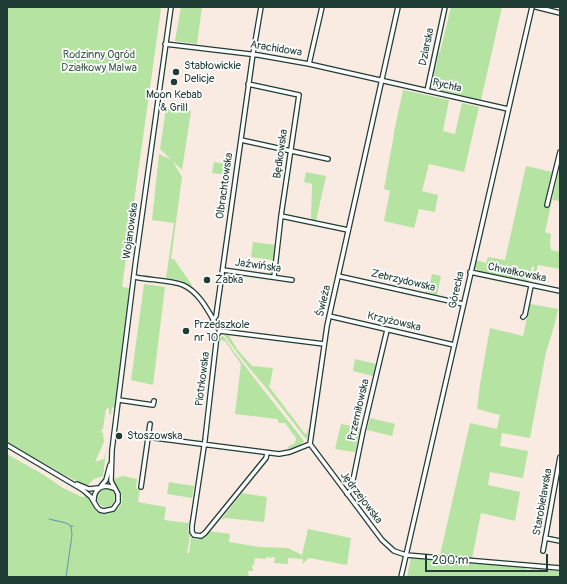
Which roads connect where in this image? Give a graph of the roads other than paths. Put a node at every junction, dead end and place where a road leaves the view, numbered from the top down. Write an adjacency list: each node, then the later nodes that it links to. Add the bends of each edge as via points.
1 (171, 7): 9 (street, Wojanowska)
2 (261, 7): 10 (street, Olbrachtowska)
3 (322, 7): 11 (street)
4 (398, 7): 12 (street, Świeża)
5 (445, 7): 14 (street, Dziarska)
6 (532, 7): 15 (street, Górecka)
7 (536, 7): 8 (street)
8 (560, 12)
9 (165, 44): 10 (street, Arachidowa); 26 (street, Wojanowska)
10 (253, 54): 11 (street, Arachidowa); 13 (street, Olbrachtowska)
11 (309, 64): 12 (street, Arachidowa)
12 (382, 80): 14 (street, Rychła); 22 (street, Świeża)
13 (248, 84): 16 (street, Olbrachtowska); 17 (street, Będkowska, via 299,95)
14 (427, 91): 15 (street, Rychła)
15 (508, 109): 24 (street, Górecka)
16 (241, 140): 17 (street); 23 (street, Olbrachtowska)
17 (291, 151): 19 (street); 21 (street, Będkowska)
18 (560, 152): 20 (street)
19 (328, 159)
20 (546, 205)
21 (281, 216): 22 (street); 27 (street, Będkowska)
22 (348, 230): 25 (street, Świeża)
23 (223, 270): 27 (street, Jaźwińska); 34 (street, Olbrachtowska, via 216,316)
24 (470, 272): 29 (street, Chwałkowska); 31 (street, Górecka)
25 (338, 276): 31 (street, Zebrzydowska); 32 (street, Świeża)
26 (134, 277): 34 (street, via 183,285 195,294); 39 (street, Wojanowska)
27 (274, 277): 28 (street, Jaźwińska)
28 (292, 280)
29 (531, 286): 30 (street, Chwałkowska); 33 (street)
30 (560, 291)
31 (463, 304): 38 (street, Górecka)
32 (329, 316): 35 (street, Krzyżowska); 37 (street, Świeża)
33 (523, 317)
34 (213, 320): 36 (street)
35 (387, 330): 38 (street, Krzyżowska); 53 (street, Przemiłowska, via 351,490)
36 (220, 331): 37 (street); 45 (street, Piotrkowska, via 217,335)
37 (324, 344): 43 (street, Świeża)
38 (454, 345): 58 (street, Górecka)
39 (119, 400): 40 (street, via 153,405); 48 (street, Wojanowska)
40 (154, 401)
41 (150, 424): 42 (street)
42 (148, 437): 45 (street); 51 (street)
43 (310, 444): 46 (street, via 286,454); 53 (street, Jędrzejowska)
44 (7, 445): 49 (street)
45 (204, 445): 46 (street); 46 (street, Piotrkowska, via 192,526 193,534 199,536 205,533 266,458)
46 (267, 453)
47 (560, 457): 55 (street, Starobielawska)
48 (112, 458): 50 (street, Wojanowska, via 106,480); 52 (street, Wojanowska, via 111,482)
49 (64, 478): 50 (street, via 86,488); 54 (street, via 86,493)
50 (100, 487): 52 (street, via 109,486); 54 (street, via 94,495)
51 (141, 487)
52 (116, 490): 54 (street, via 118,502 113,509 104,511)
53 (347, 494): 58 (street, Jędrzejowska, via 387,546)
54 (94, 503)
55 (545, 538): 56 (street); 57 (street, Starobielawska)
56 (560, 541)
57 (543, 551)
58 (406, 555): 59 (street, Jędrzejowska); 60 (street, Górecka)
59 (560, 568)
60 (401, 577)

